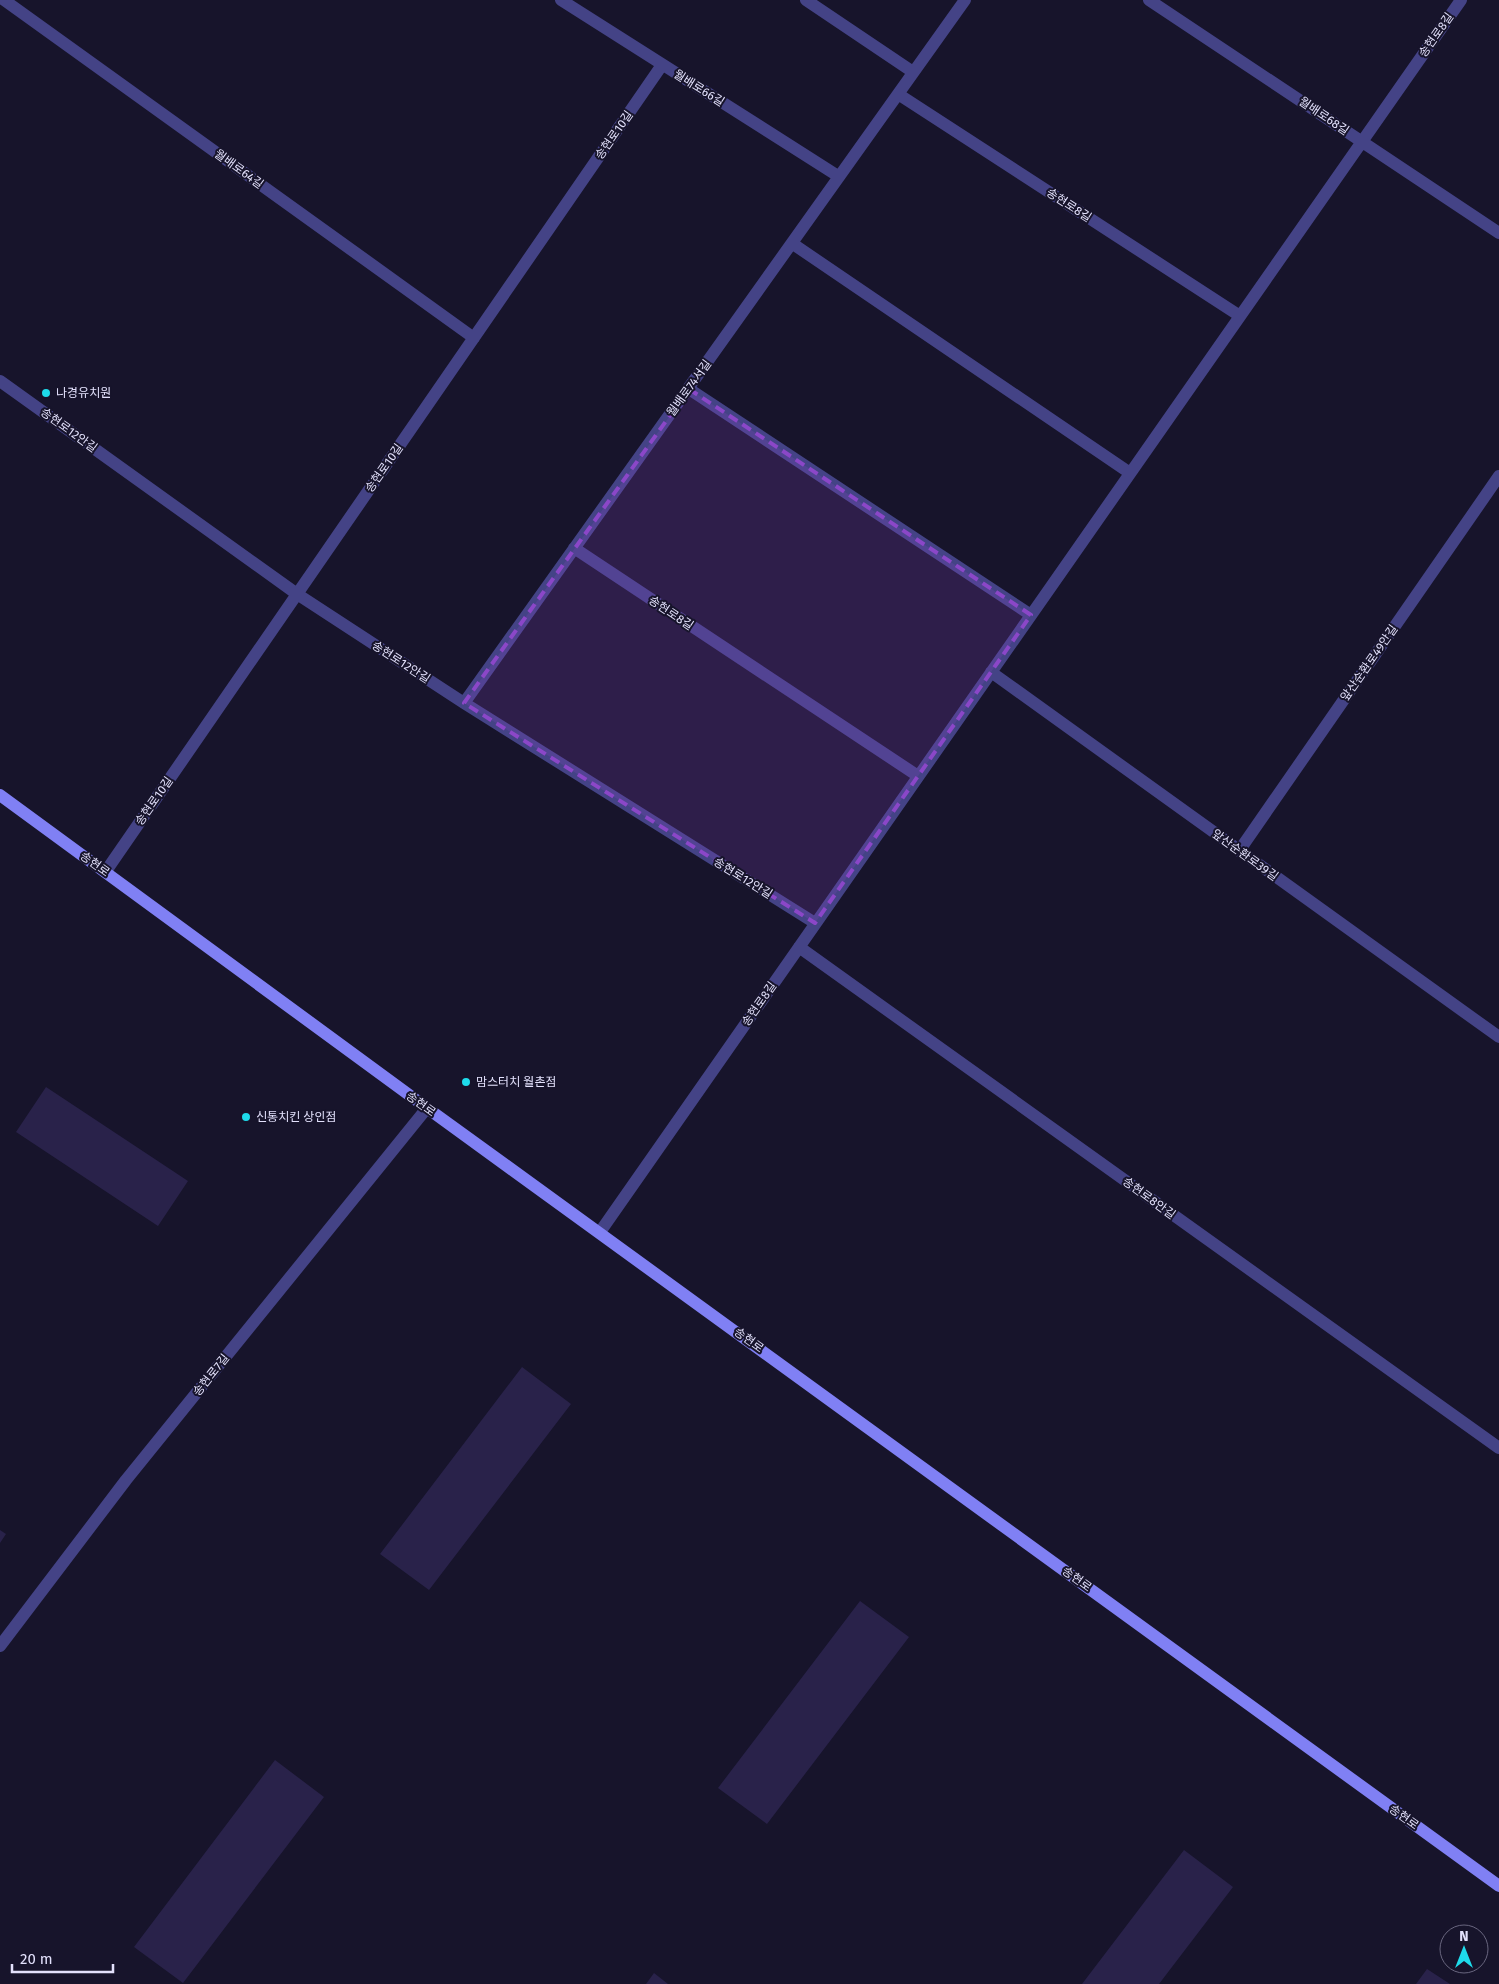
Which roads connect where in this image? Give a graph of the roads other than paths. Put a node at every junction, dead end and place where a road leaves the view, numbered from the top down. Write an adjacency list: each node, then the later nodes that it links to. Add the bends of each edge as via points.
1 (4, 0): 15 (street, 월배로64길)
2 (561, 0): 7 (street, 월배로66길)
3 (806, 0): 8 (street)
4 (965, 0): 8 (street, 월배로74서길)
5 (1149, 0): 10 (street, 월배로68길)
6 (1461, 0): 10 (street, 송현로8길)
7 (662, 64): 11 (street, 월배로66길); 15 (street, 송현로10길)
8 (913, 72): 9 (street, 월배로74서길)
9 (898, 94): 11 (street, 월배로74서길); 14 (street, 송현로8길)
10 (1362, 142): 12 (street, 월배로68길); 14 (street, 송현로8길)
11 (838, 176): 13 (street, 월배로74서길)
12 (1499, 233)
13 (793, 244): 17 (street, 월배로74서길); 18 (street)
14 (1240, 316): 18 (street, 송현로8길)
15 (474, 338): 21 (street, 송현로10길)
16 (0, 380): 21 (street, 송현로12안길)
17 (689, 389): 20 (street, 월배로74서길); 22 (street)
18 (1130, 473): 22 (street, 송현로8길)
19 (1499, 476): 27 (street, 앞산순환로49안길)
20 (574, 548): 24 (street, 월배로74서길); 25 (street, 송현로8길)
21 (297, 594): 24 (street, 송현로12안길); 28 (street, 송현로10길)
22 (1032, 615): 23 (street, 송현로8길)
23 (991, 672): 25 (street, 송현로8길); 27 (street, 앞산순환로39길)
24 (464, 702): 29 (street, 송현로12안길)
25 (918, 776): 29 (street, 송현로8길)
26 (0, 795): 28 (main road, 송현로)
27 (1239, 851): 31 (street, 앞산순환로39길)
28 (106, 871): 32 (main road, 송현로)
29 (816, 923): 30 (street, 송현로8길)
30 (799, 947): 33 (street, 송현로8길); 34 (street, 송현로8안길)
31 (1499, 1037)
32 (427, 1108): 33 (main road, 송현로); 35 (street, 송현로7길, via 129,1476)
33 (600, 1232): 36 (main road, 송현로)
34 (1499, 1448)
35 (0, 1646)
36 (1499, 1886)

